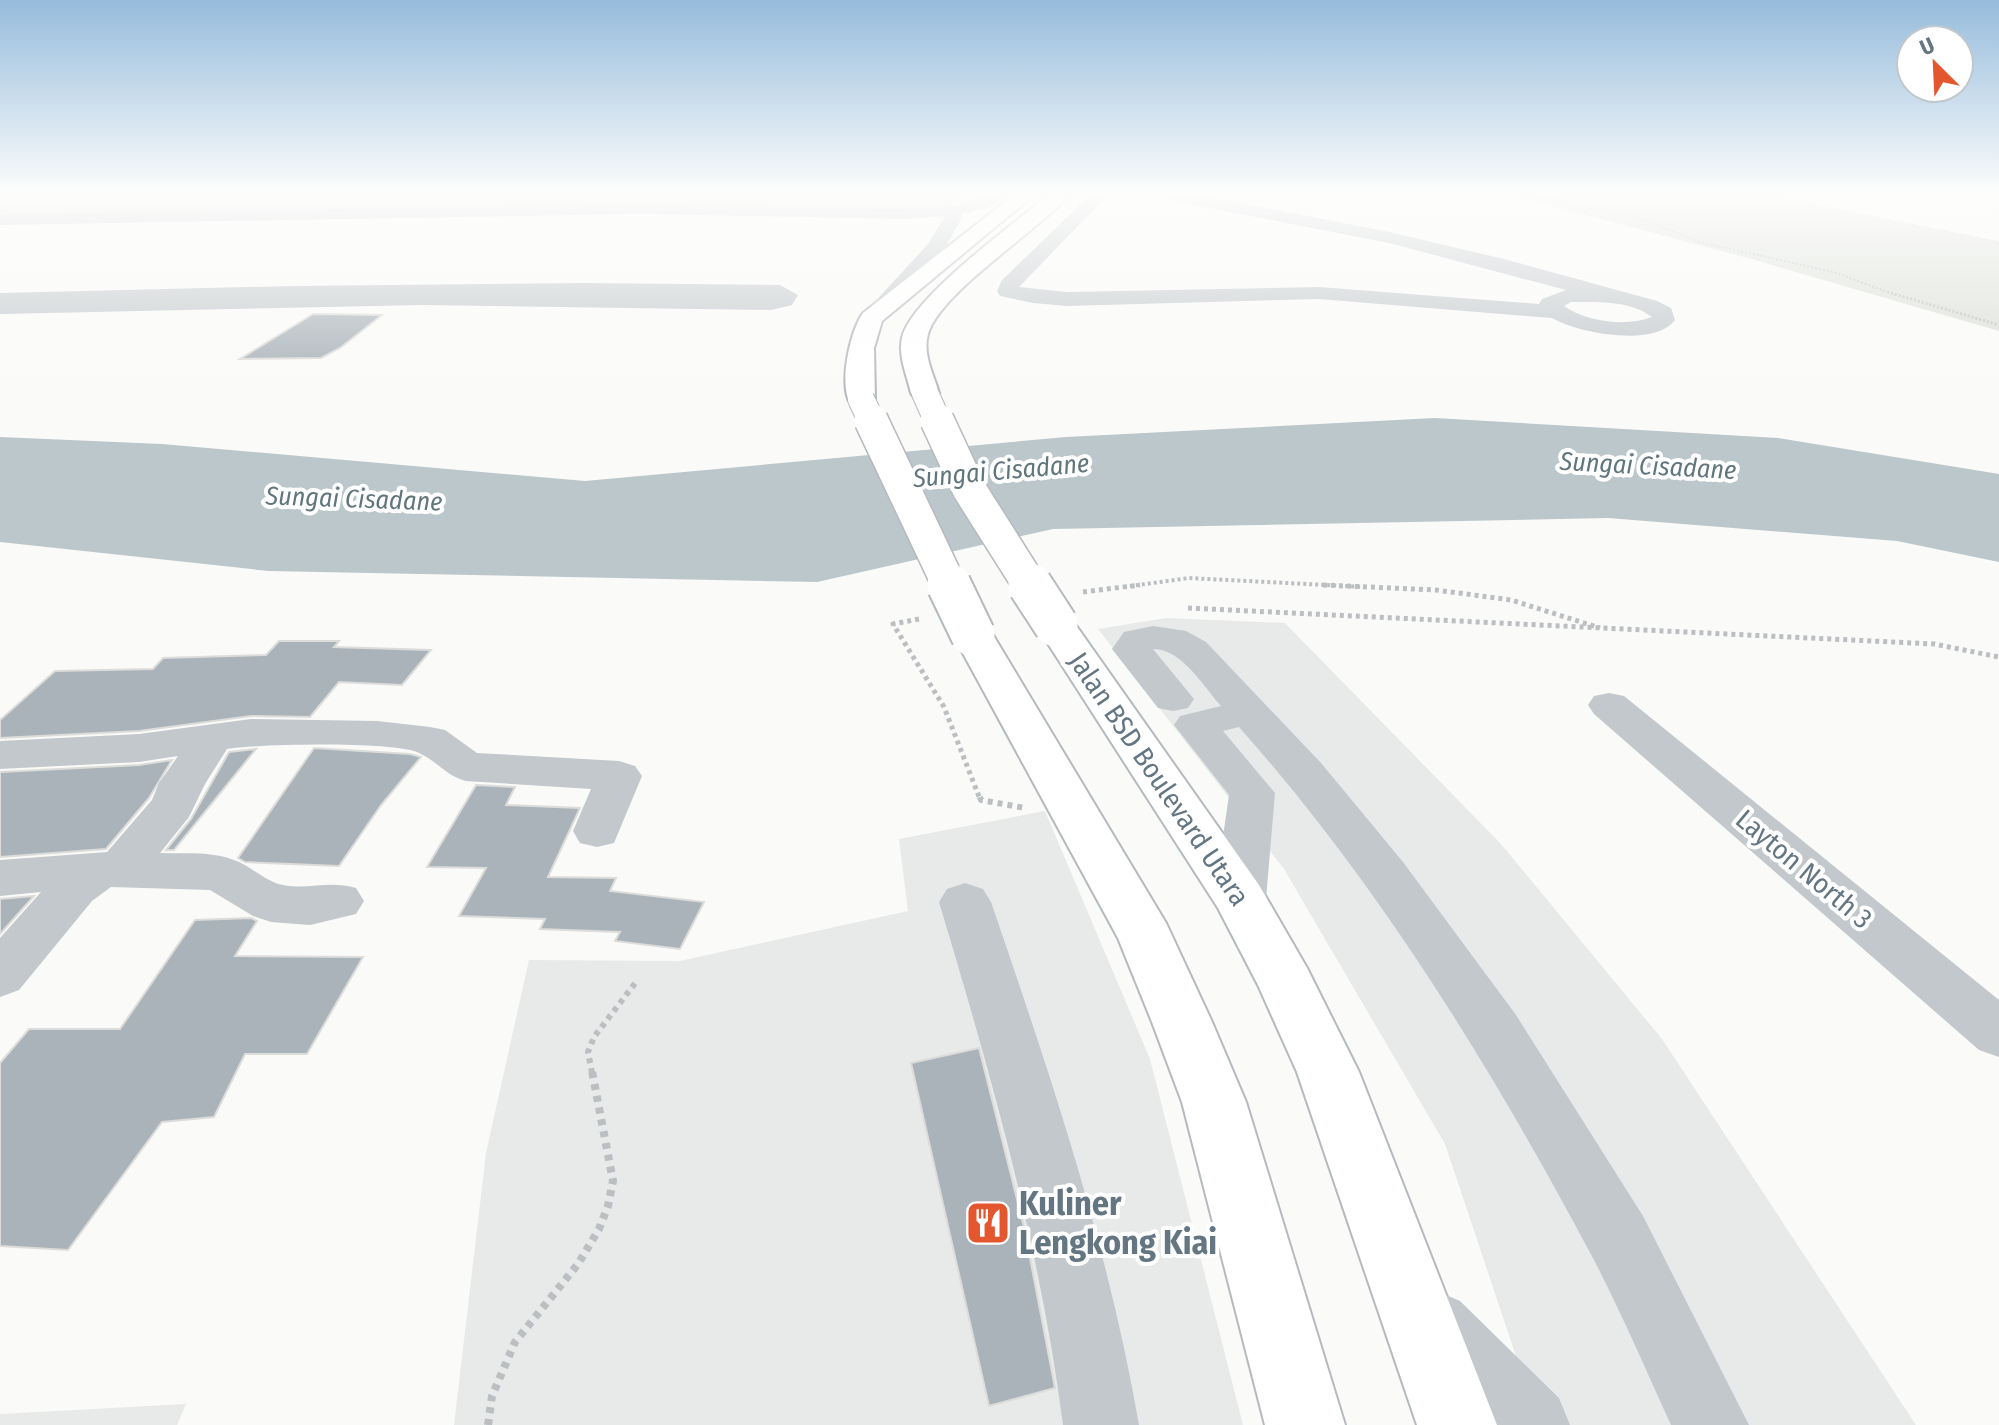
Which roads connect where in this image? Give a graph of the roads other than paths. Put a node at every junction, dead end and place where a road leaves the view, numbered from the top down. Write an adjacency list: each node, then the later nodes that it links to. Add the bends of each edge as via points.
1 (905, 262): 7 (street)
2 (922, 262): 7 (street)
3 (942, 262): 12 (main road)
4 (984, 262): 21 (main road, Jalan BSD Boulevard Utara, bridge, via 916,331 925,393 969,489)
5 (1032, 262): 11 (street, via 1008,291 1067,299 1350,294)
6 (1494, 262): 8 (street)
7 (905, 279): 12 (street)
8 (1606, 296): 11 (street, via 1558,298 1550,304); 11 (street, via 1650,306 1663,313 1664,320 1622,328 1583,323)
9 (0, 300): 10 (street, via 575,290 787,295 771,303 422,298)
10 (0, 307)
11 (1556, 312)
12 (871, 318): 28 (main road, bridge, via 858,358 861,399 973,635 1146,938 1214,1102)
13 (1173, 699): 15 (street, via 1131,649 1138,640 1176,639)
14 (1609, 705): 25 (street, Layton North 3)
15 (1250, 712): 21 (street, via 1195,725 1252,793); 31 (street, via 1385,875 1496,1032 1619,1239)
16 (214, 736): 17 (street, via 139,748); 18 (street, via 377,734 430,740 466,767 619,776); 19 (street, via 173,806)
17 (0, 755)
18 (597, 831)
19 (110, 869): 20 (street); 22 (street, via 219,873 271,903 310,906); 24 (street, via 74,888)
20 (0, 878)
21 (1240, 899): 26 (main road, Jalan BSD Boulevard Utara, via 1328,1072)
22 (338, 901)
23 (965, 902): 27 (street, via 1039,1133 1093,1364)
24 (0, 975)
25 (1999, 1033)
26 (1415, 1305): 29 (main road, Jalan BSD Boulevard Utara); 30 (street)
27 (1101, 1425)
28 (1305, 1425)
29 (1457, 1425)
30 (1532, 1425)
31 (1711, 1425)

